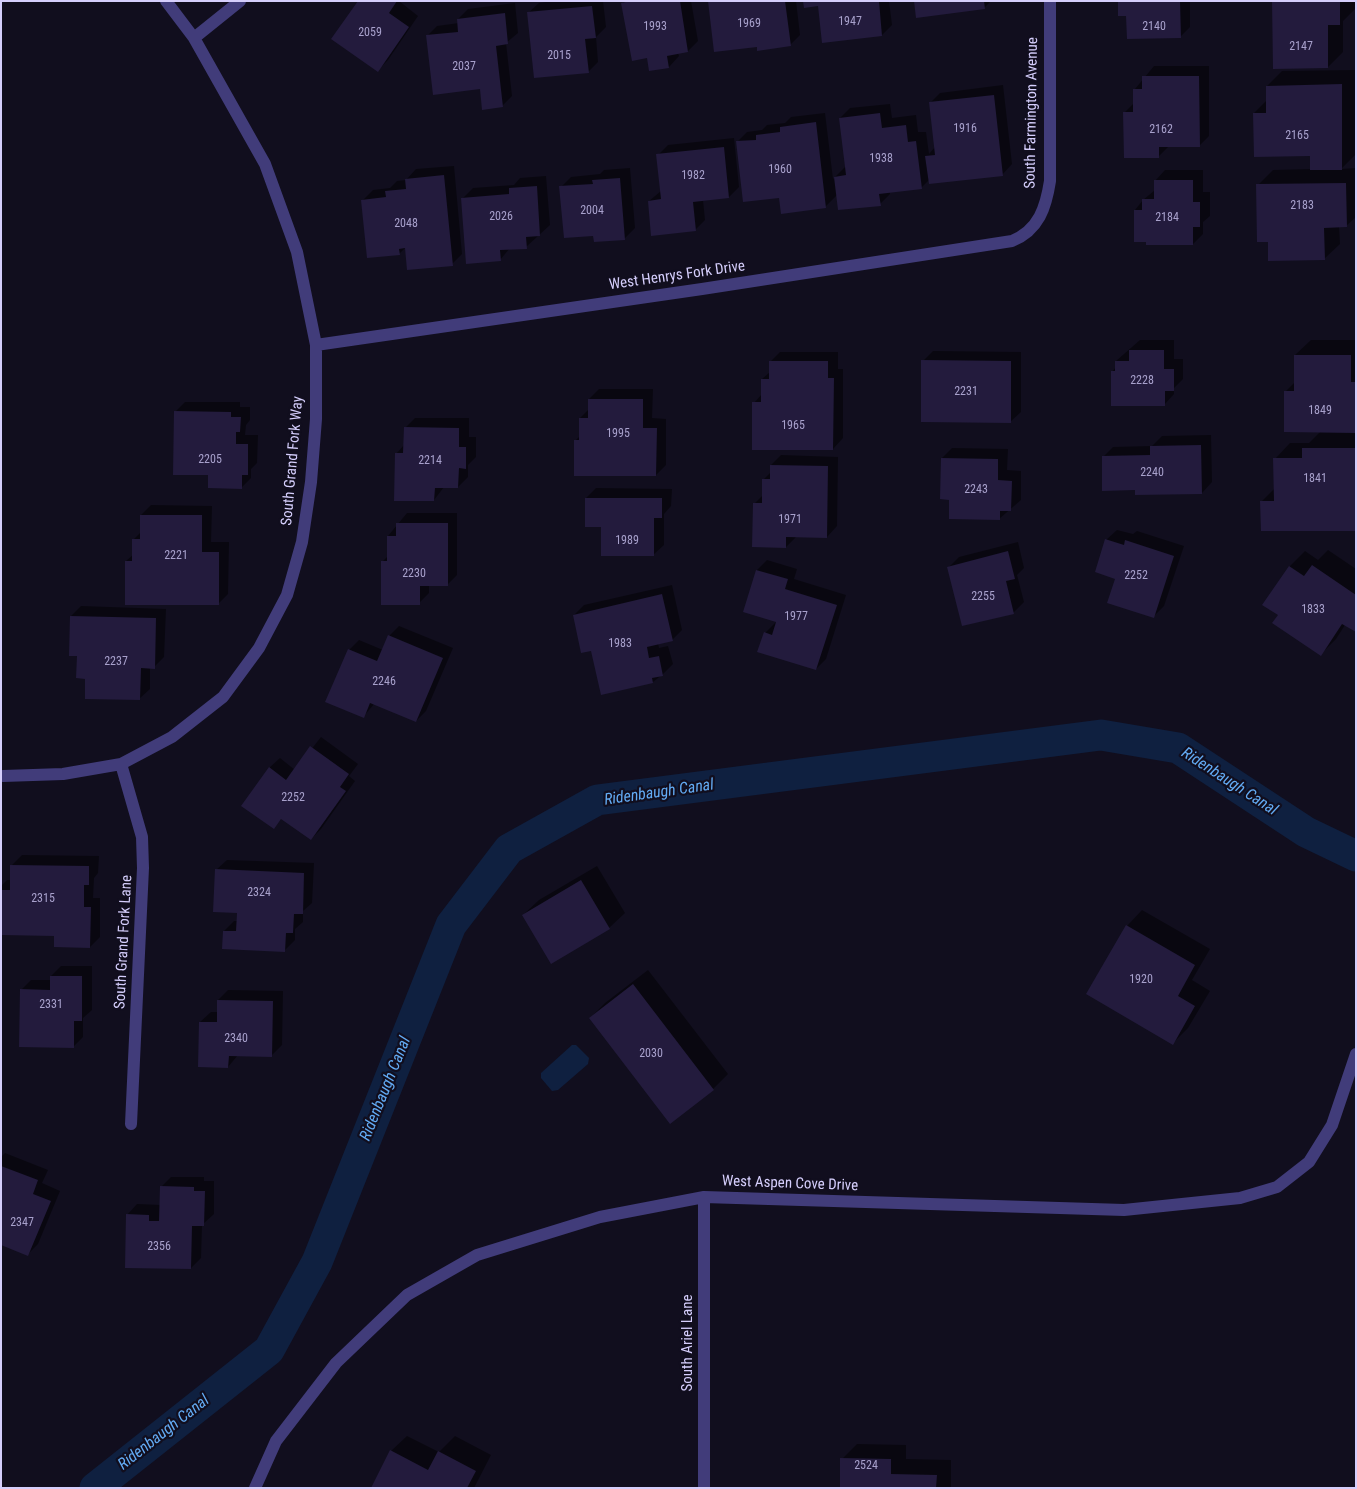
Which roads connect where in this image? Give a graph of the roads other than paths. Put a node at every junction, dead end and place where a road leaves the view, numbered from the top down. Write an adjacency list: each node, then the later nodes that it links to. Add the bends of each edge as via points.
1 (166, 1): 4 (street, South Grand Fork Way)
2 (240, 1): 4 (street)
3 (1050, 1): 5 (street, South Farmington Avenue, via 1050,181 1046,203)
4 (194, 38): 6 (street, South Grand Fork Way, via 265,164 297,252)
5 (1036, 224): 6 (street, West Henrys Fork Drive, via 1024,236 1012,241)
6 (316, 345): 7 (street, South Grand Fork Way, via 316,419 311,482 302,542 287,596 259,648 223,697 172,737)
7 (121, 764): 8 (street, South Grand Fork Way, via 62,774); 10 (street, South Grand Fork Lane, via 142,837 144,868)
8 (3, 776)
9 (1356, 1054): 11 (street, West Aspen Cove Drive, via 1332,1125 1309,1162 1277,1187 1240,1198 1124,1210)
10 (131, 1124)
11 (704, 1198): 12 (street, West Aspen Cove Drive, via 600,1216 477,1255 407,1295 330,1371 276,1441); 13 (street, South Ariel Lane)
12 (255, 1488)
13 (704, 1488)

